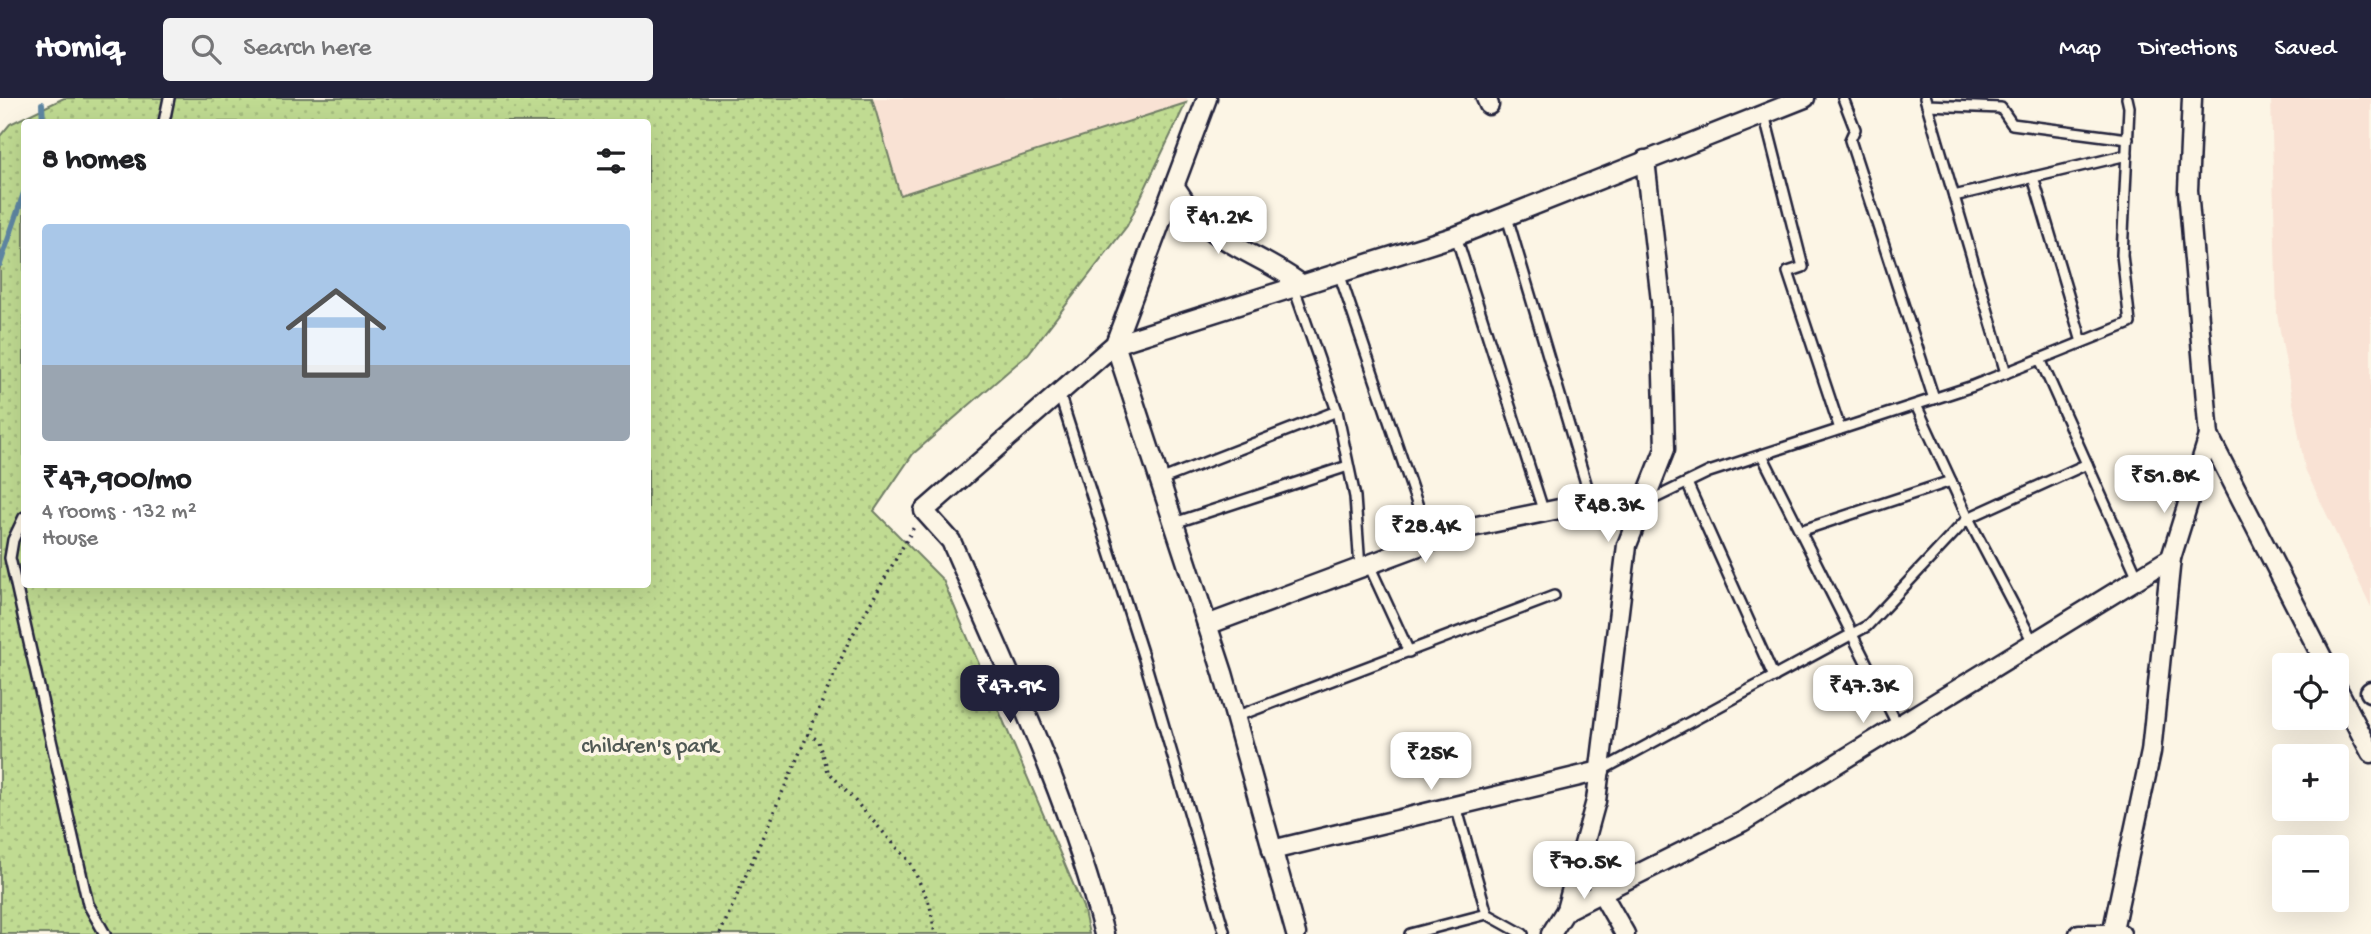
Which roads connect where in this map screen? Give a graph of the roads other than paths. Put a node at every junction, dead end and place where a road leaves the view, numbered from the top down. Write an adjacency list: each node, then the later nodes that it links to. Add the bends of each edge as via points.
1 (169, 98): 9 (lane)
2 (1207, 98): 14 (street)
3 (1805, 98): 8 (street)
4 (1843, 98): 25 (lane, via 1855,129 1850,140)
5 (2127, 98): 10 (lane)
6 (2196, 99): 29 (street, via 2188,190)
7 (1926, 101): 10 (lane, via 2001,108 2012,124); 15 (lane)
8 (1764, 114): 12 (street); 28 (lane, via 1803,267 1788,272)
9 (165, 119)
10 (2128, 139): 11 (lane)
11 (2127, 155): 13 (lane); 20 (lane, via 2122,255 2130,323)
12 (1645, 160): 16 (street); 36 (street, via 1661,301 1665,449)
13 (2033, 177): 15 (lane); 20 (lane)
14 (1175, 187): 19 (street, via 1196,216 1234,244 1279,267); 21 (street)
15 (1954, 196): 23 (lane)
16 (1507, 217): 17 (street); 37 (lane)
17 (1456, 236): 18 (street); 38 (lane)
18 (1339, 273): 19 (street); 43 (lane)
19 (1298, 286): 21 (street); 27 (lane)
20 (2082, 342): 22 (lane)
21 (1115, 344): 24 (street); 33 (street)
22 (2040, 359): 23 (lane); 31 (lane)
23 (2006, 373): 25 (lane)
24 (1059, 392): 67 (street, via 924,511 951,541 1052,775 1091,882); 68 (lane, via 1146,662)
25 (1934, 399): 26 (lane)
26 (1916, 405): 28 (lane); 34 (lane)
27 (1337, 411): 32 (lane); 33 (lane)
28 (1840, 429): 30 (lane)
29 (2209, 436): 44 (street); 52 (street)
30 (1762, 455): 35 (lane); 42 (lane)
31 (2087, 464): 39 (lane); 46 (lane)
32 (1348, 466): 41 (lane); 45 (lane)
33 (1160, 480): 41 (street)
34 (1951, 481): 39 (lane); 42 (lane)
35 (1687, 483): 36 (lane); 53 (lane)
36 (1644, 503): 37 (street); 58 (street, via 1627,545)
37 (1593, 507): 38 (street)
38 (1544, 513): 43 (street, via 1467,528)
39 (1968, 518): 49 (lane, via 1867,626); 50 (lane)
40 (21, 523): 66 (lane, via 10,558 88,904)
41 (1174, 523): 48 (street)
42 (1800, 531): 49 (lane)
43 (1430, 542): 45 (street)
44 (2171, 558): 46 (street); 65 (street, via 2151,752)
45 (1365, 566): 48 (street); 51 (lane)
46 (2138, 578): 50 (street)
47 (1554, 596): 51 (lane)
48 (1207, 625): 55 (street)
49 (1852, 634): 53 (lane); 56 (lane)
50 (2033, 642): 56 (street)
51 (1409, 652): 55 (lane)
52 (2320, 653)
53 (1774, 677): 58 (lane)
54 (2349, 711): 57 (street)
55 (1235, 717): 61 (street)
56 (1898, 726): 62 (street, via 1742,822)
57 (2371, 753)
58 (1600, 771): 59 (street); 60 (street)
59 (1456, 806): 61 (street); 64 (lane)
60 (1583, 848): 62 (street); 63 (street)
61 (1272, 850): 69 (street)
62 (1601, 892): 63 (street); 73 (street)
63 (1566, 909): 72 (street)
64 (1487, 914): 70 (lane); 71 (lane)
65 (2115, 933): 74 (street)
66 (105, 934)
67 (1104, 934)
68 (1225, 934)
69 (1296, 934)
70 (1410, 934)
71 (1522, 934)
72 (1551, 934)
73 (1625, 934)
74 (2079, 934)

